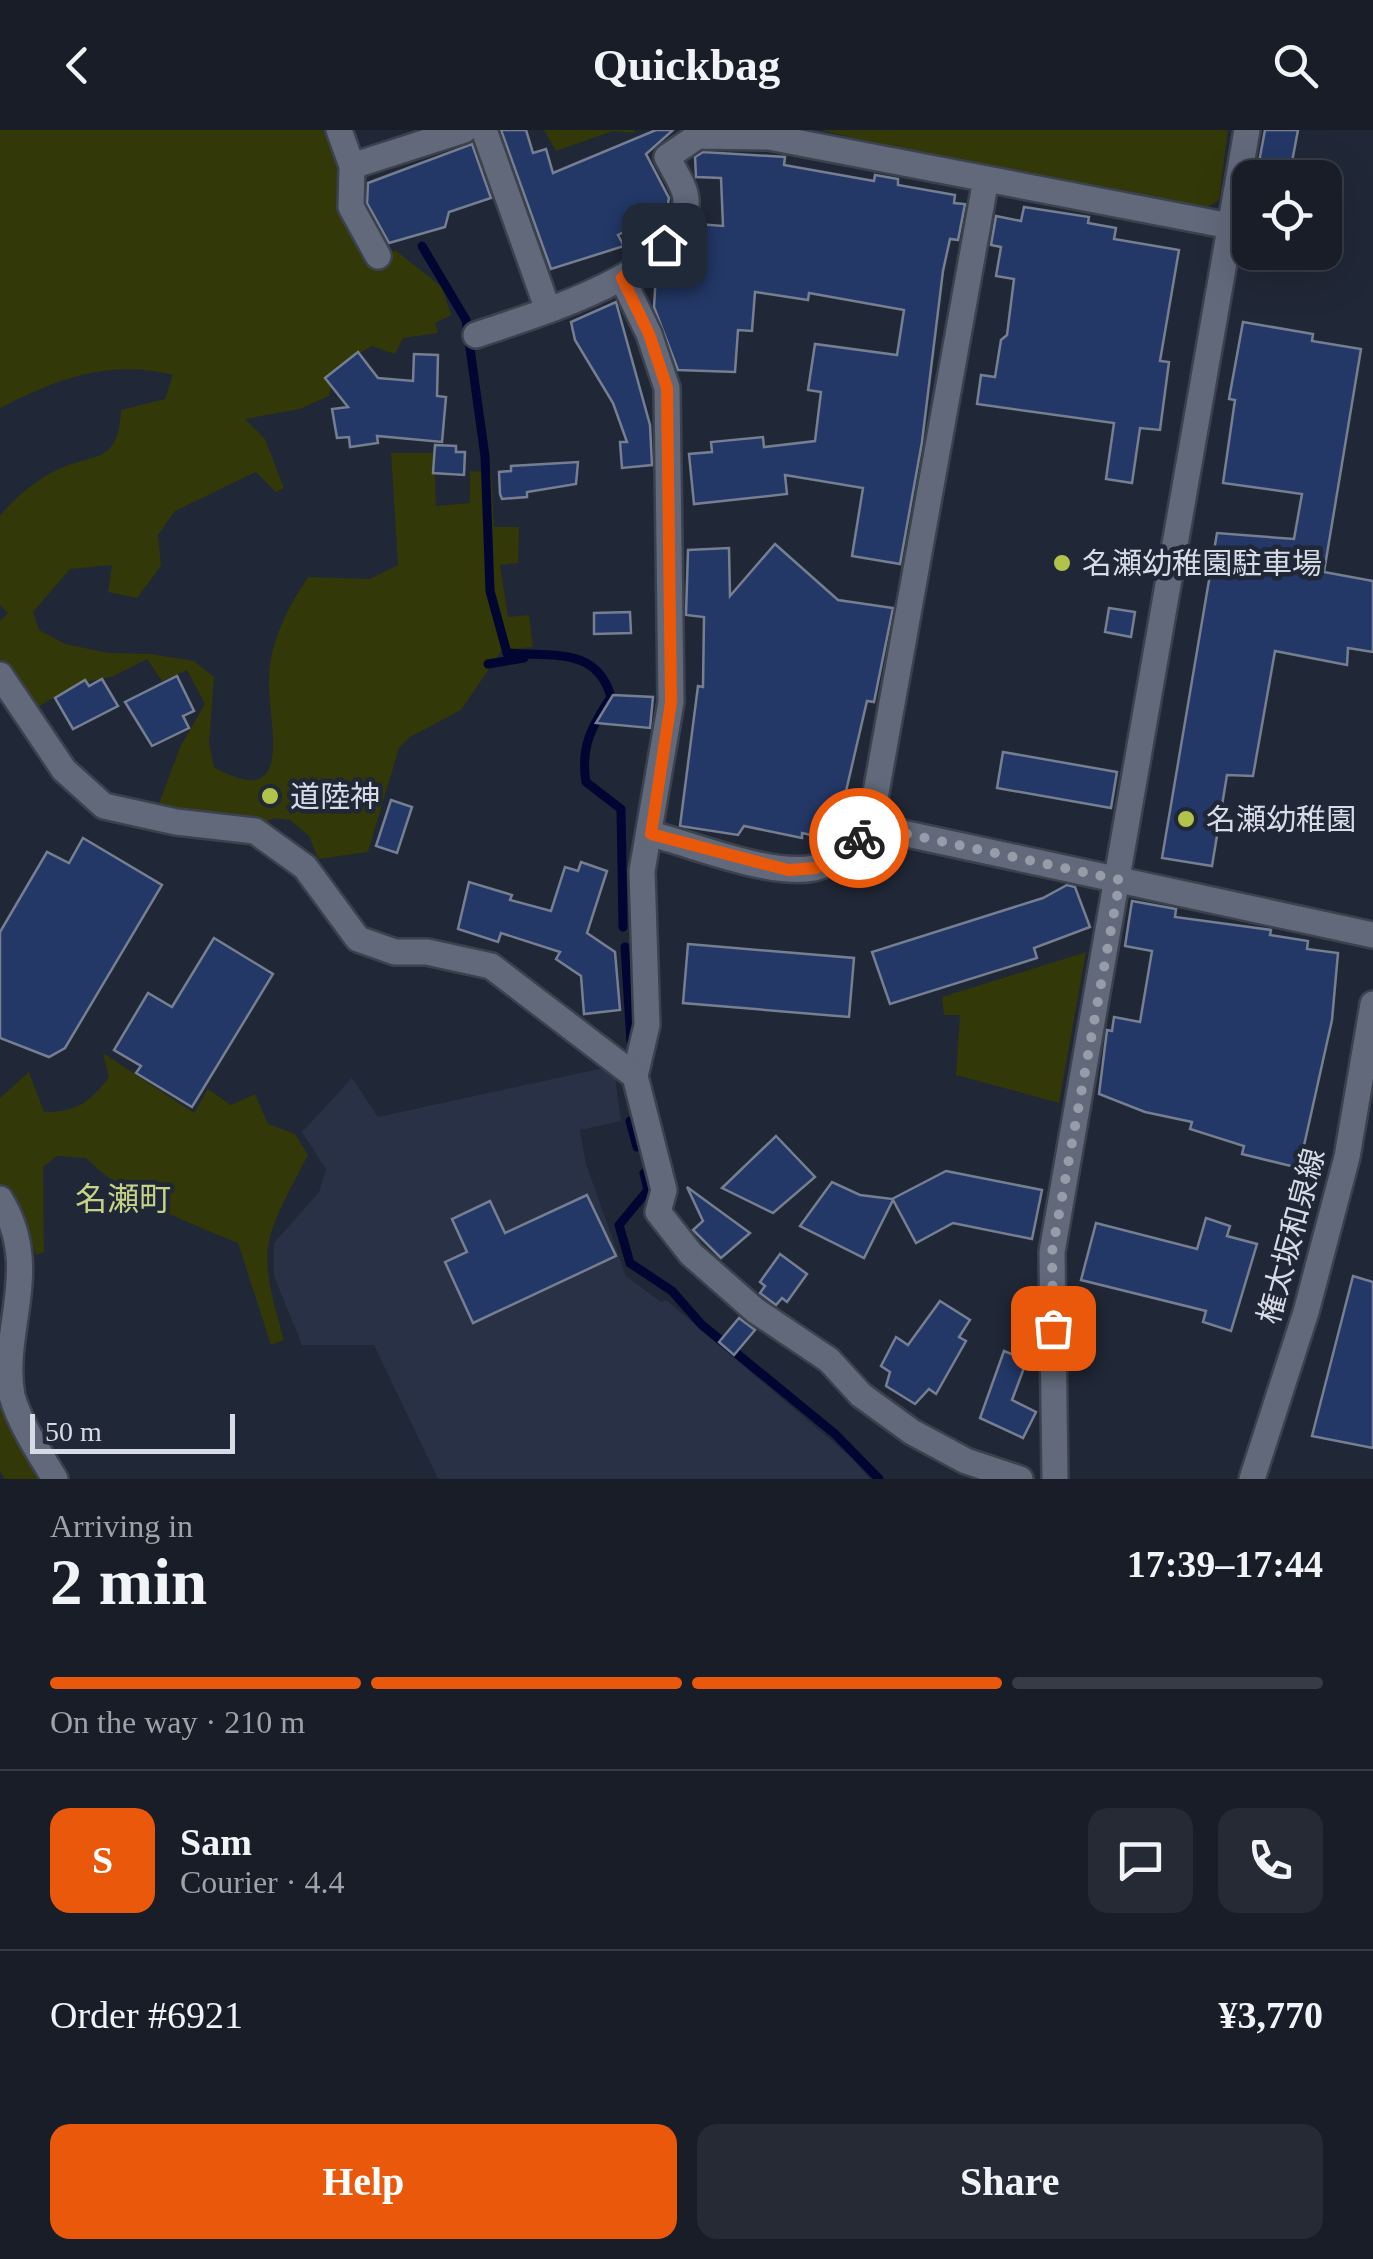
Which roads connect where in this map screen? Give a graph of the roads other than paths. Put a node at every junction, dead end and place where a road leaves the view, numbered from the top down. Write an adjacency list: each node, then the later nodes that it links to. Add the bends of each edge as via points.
1 (339, 130): 5 (street)
2 (464, 130): 5 (street)
3 (484, 130): 10 (street)
4 (1247, 130): 7 (street)
5 (352, 166): 8 (street, via 351,207)
6 (986, 179): 7 (street); 9 (street, via 769,137 698,136 667,157 686,196 679,230); 13 (street)
7 (1230, 226): 15 (street)
8 (378, 256)
9 (622, 278): 10 (street); 14 (street, via 667,388 671,702)
10 (548, 310): 11 (street)
11 (476, 335)
12 (0, 675): 18 (street, via 64,770 104,806 256,831 305,867 358,939 395,952 491,966)
13 (870, 826): 14 (street, via 816,868 788,870); 15 (street)
14 (651, 834): 18 (street, via 642,870 647,1025)
15 (1120, 880): 16 (street); 22 (street, via 1052,1252)
16 (1373, 935)
17 (1373, 1004): 23 (street, 権太坂和泉線, via 1347,1157)
18 (635, 1076): 21 (street, via 664,1190 658,1212 691,1254 912,1432 966,1461)
19 (0, 1199): 20 (street, via 16,1224 11,1394)
20 (55, 1479)
21 (1020, 1479)
22 (1054, 1479)
23 (1252, 1479)

